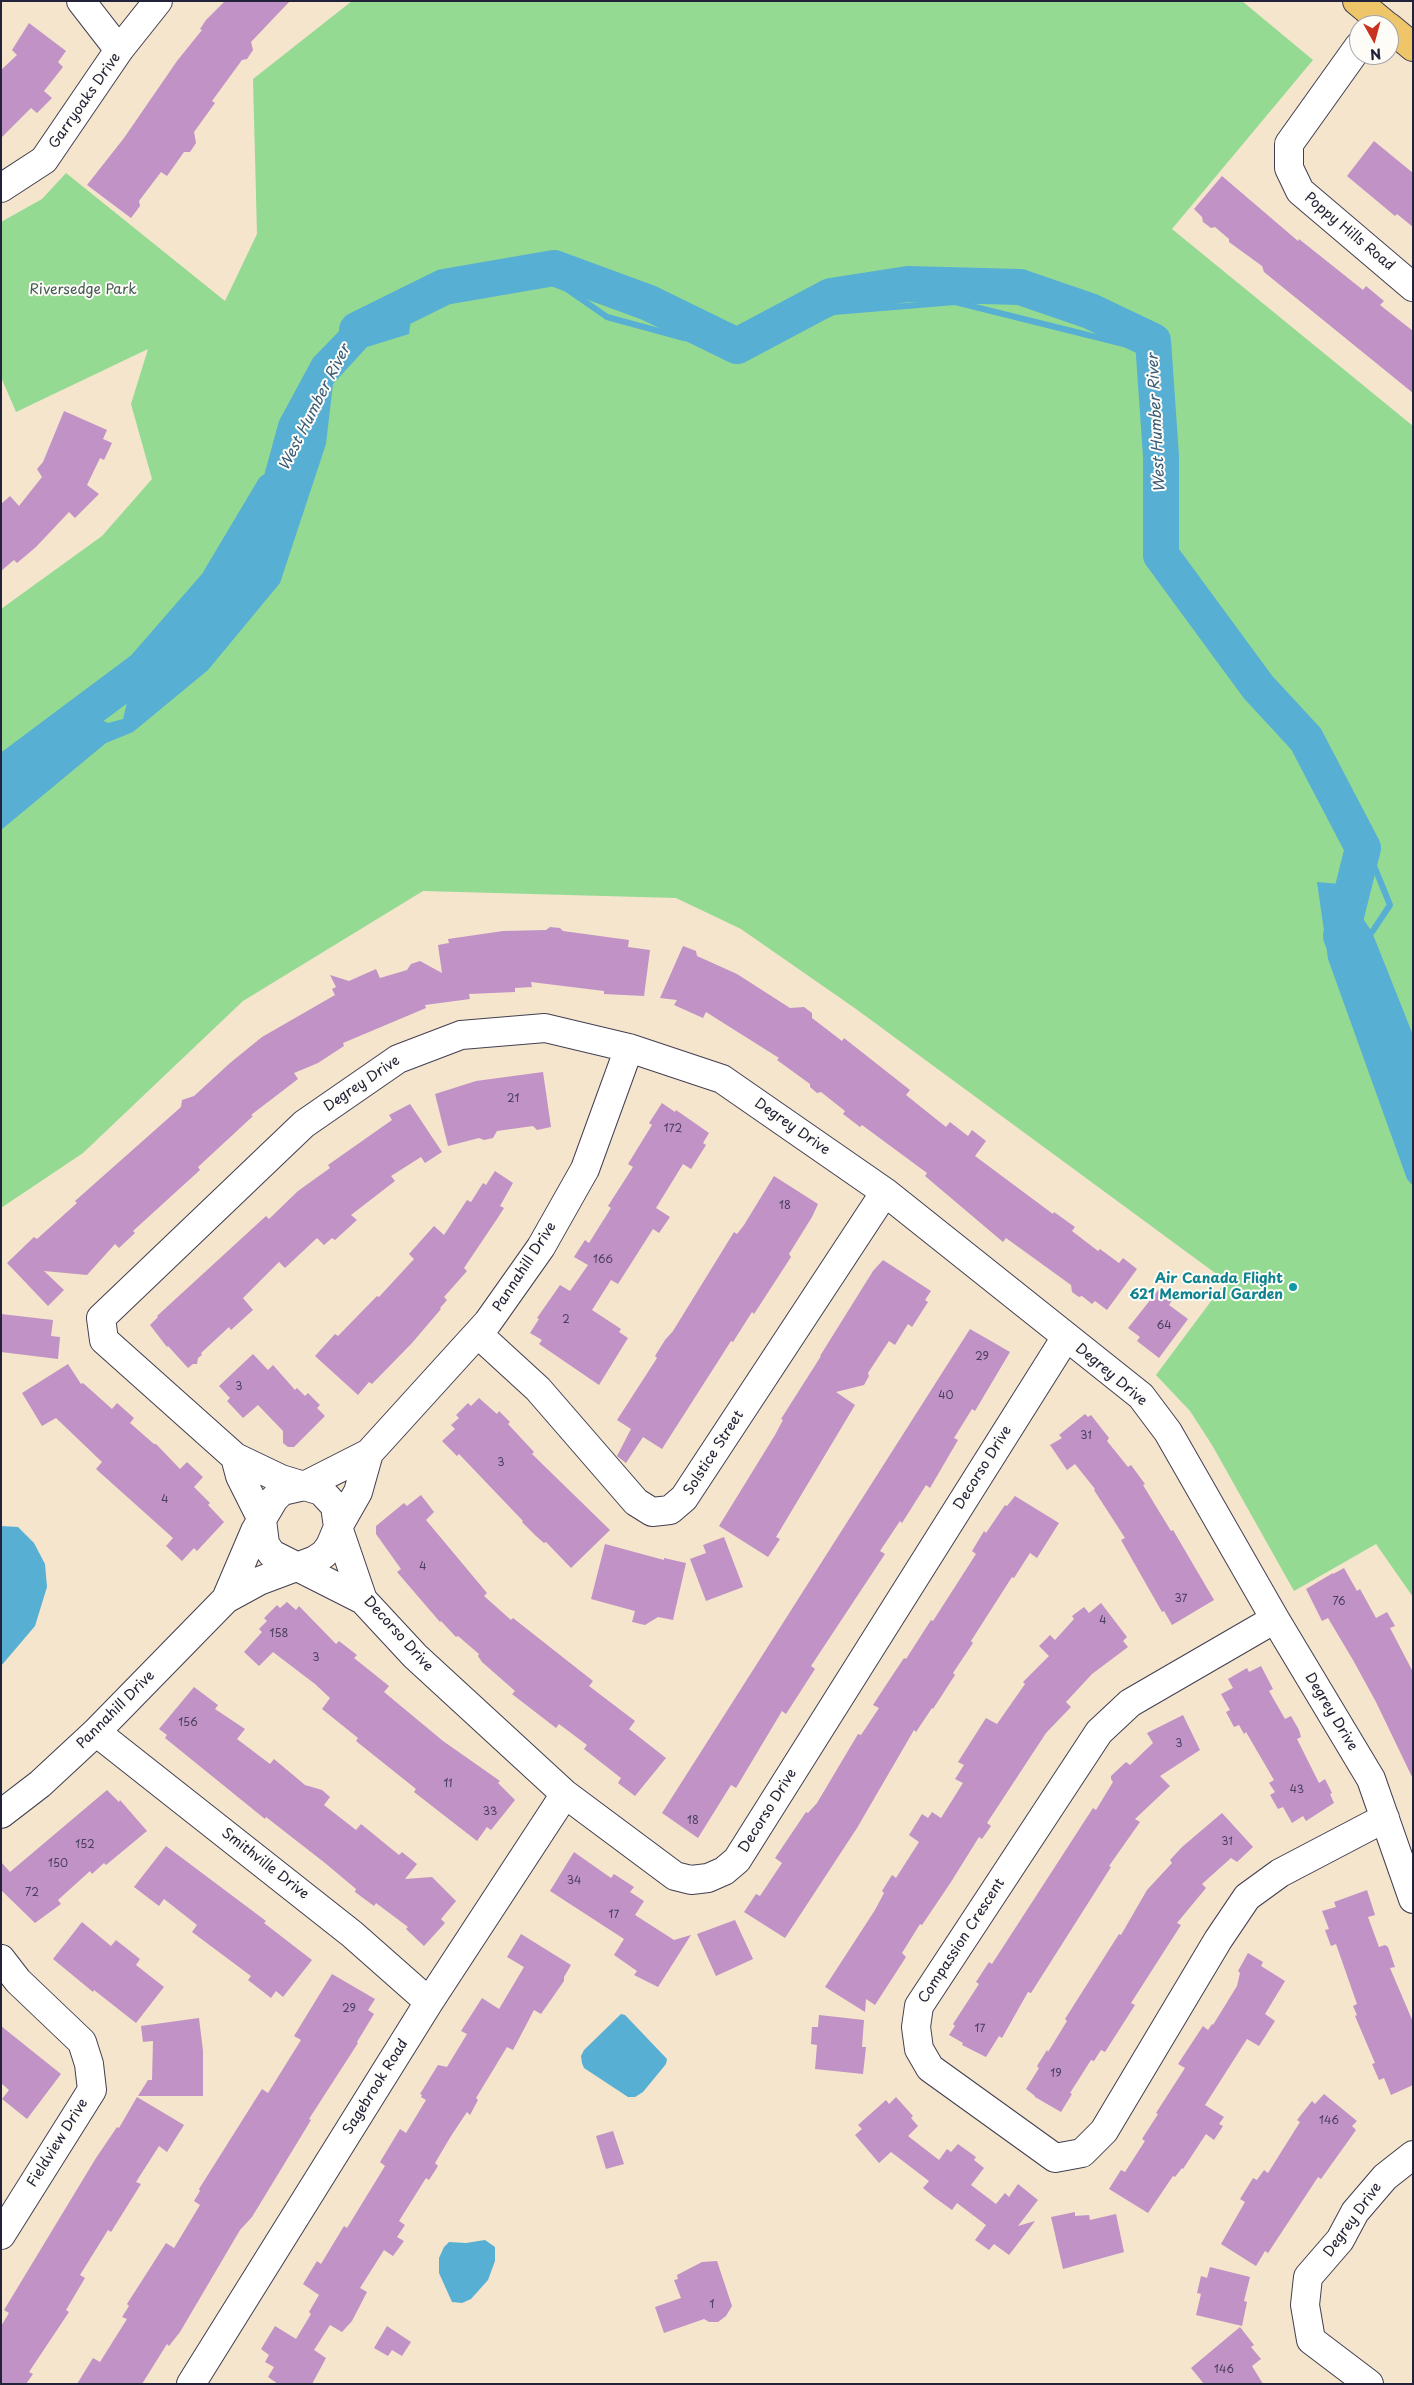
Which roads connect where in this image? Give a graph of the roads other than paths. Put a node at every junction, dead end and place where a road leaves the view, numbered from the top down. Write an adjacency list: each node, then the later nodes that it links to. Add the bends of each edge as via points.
1 (81, 1): 7 (street)
2 (158, 1): 7 (street, Garryoaks Drive)
3 (1357, 1): 4 (main road)
4 (1372, 15)
5 (1399, 36): 6 (main road)
6 (1413, 46)
7 (119, 50): 9 (street, Garryoaks Drive, via 44,160)
8 (1349, 60): 10 (street, Poppy Hills Road, via 1289,144 1289,168 1300,191)
9 (1, 188)
10 (1413, 287)
11 (629, 1048): 12 (street, Degrey Drive, via 722,1079); 13 (street, Pannahill Drive, via 585,1169 541,1248); 16 (street, Degrey Drive, via 544,1028 461,1035 398,1059 304,1124 101,1318 104,1340)
12 (884, 1192): 13 (street, Solstice Street, via 684,1498 670,1510 652,1512 636,1502 538,1389); 14 (street, Degrey Drive)
13 (478, 1334): 15 (street, Pannahill Drive)
14 (1066, 1337): 23 (street, Degrey Drive, via 1141,1396 1168,1432); 25 (street, Decorso Drive, via 737,1860 708,1878 691,1880 675,1876)
15 (369, 1453): 17 (street, Pannahill Drive); 19 (street, Pannahill Drive, via 358,1492)
16 (236, 1457): 17 (street, Degrey Drive, via 281,1479); 18 (street, via 240,1476)
17 (304, 1486): 18 (street, Pannahill Drive, via 282,1491 274,1498); 19 (street, via 321,1491 335,1506)
18 (262, 1520): 20 (street, via 265,1544 272,1554); 21 (street, Pannahill Drive)
19 (338, 1527): 20 (street, Pannahill Drive, via 324,1554); 22 (street, Decorso Drive)
20 (298, 1566): 21 (street, Pannahill Drive, via 259,1581); 22 (street)
21 (226, 1599): 24 (street, Pannahill Drive)
22 (363, 1600): 25 (street, Decorso Drive, via 415,1656)
23 (1274, 1619): 27 (street, Degrey Drive, via 1371,1780); 27 (street, Compassion Crescent, via 1130,1703 1099,1732 919,2006 916,2027 919,2049 930,2068 1055,2158 1082,2153 1104,2131 1247,1897 1280,1873)
24 (96, 1732): 26 (street, Pannahill Drive, via 40,1784); 30 (street, Smithville Drive, via 352,1934)
25 (565, 1794): 30 (street, Sagebrook Road)
26 (1, 1814)
27 (1386, 1818): 28 (street, Degrey Drive)
28 (1413, 1899)
29 (1, 1959): 32 (street, Fieldview Drive, via 18,1981 82,2042 92,2090)
30 (429, 2002): 33 (street, Sagebrook Road)
31 (1413, 2155): 34 (street, Degrey Drive, via 1384,2177 1355,2212 1340,2240 1308,2277 1305,2305 1311,2340)
32 (1, 2235)
33 (191, 2384)
34 (1369, 2384)

